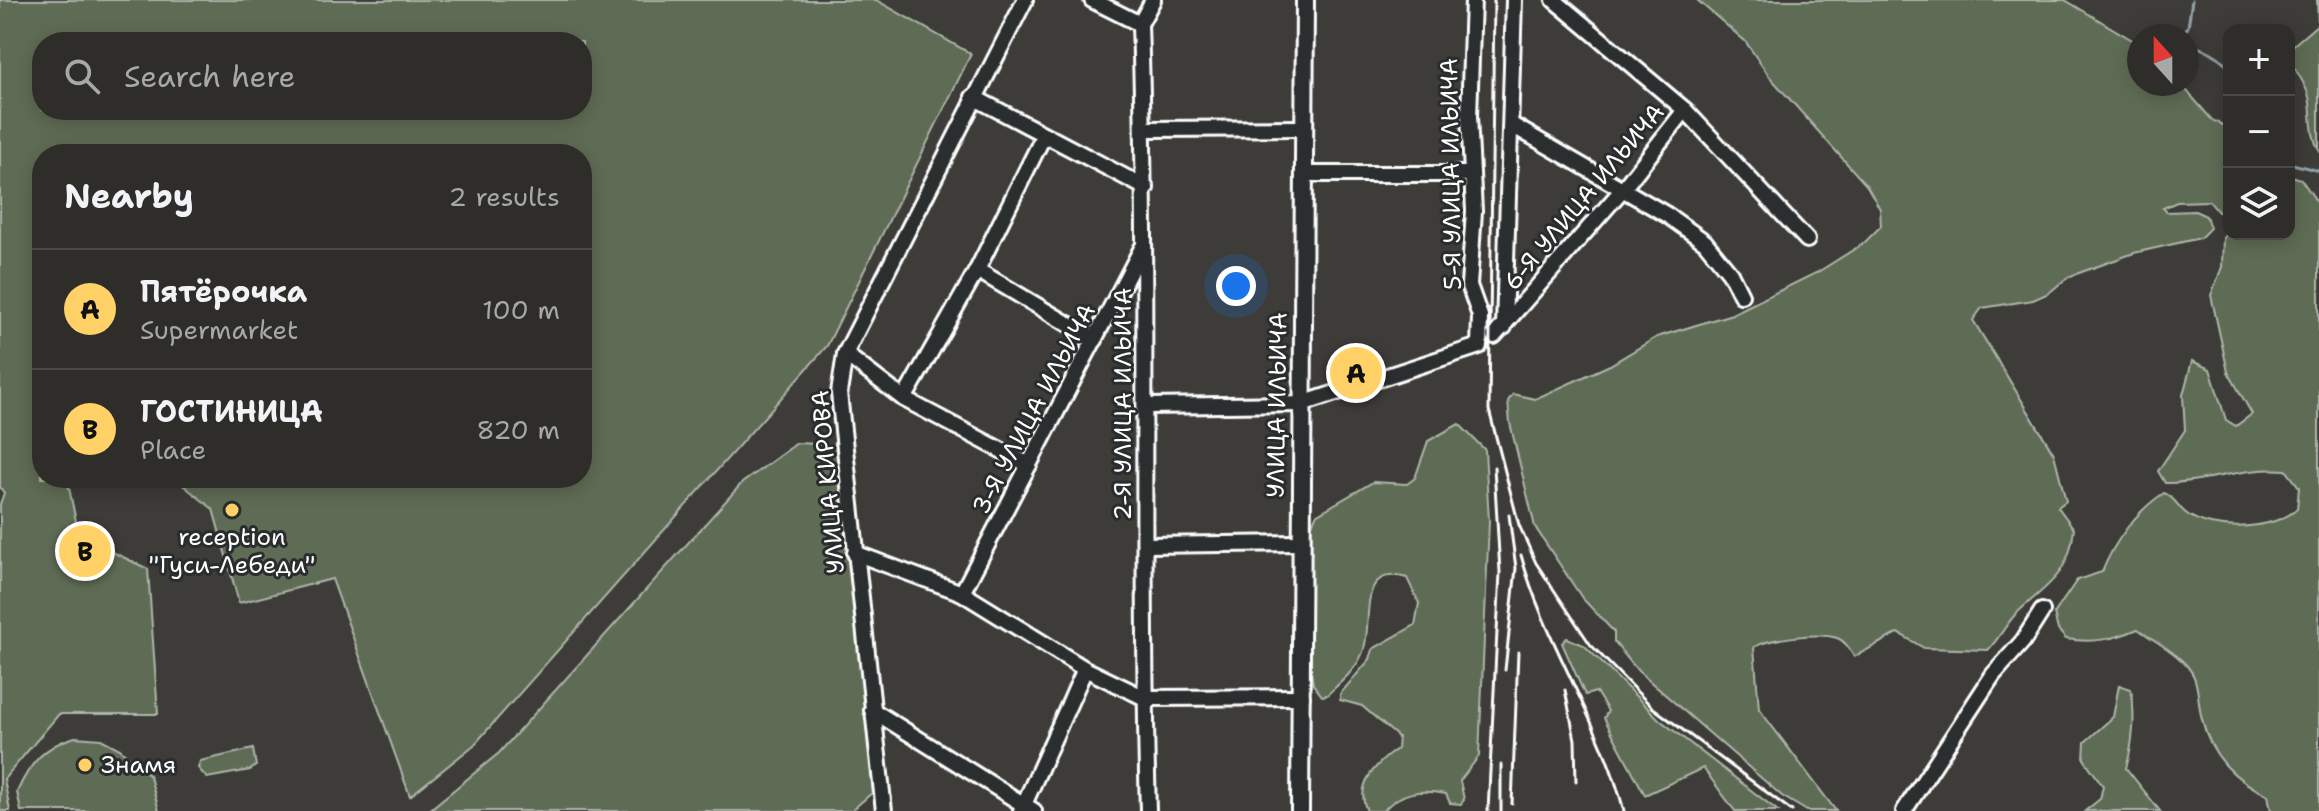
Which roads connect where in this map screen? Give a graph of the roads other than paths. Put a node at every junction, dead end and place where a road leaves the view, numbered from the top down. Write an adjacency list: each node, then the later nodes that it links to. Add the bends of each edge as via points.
1 (1025, 0): 9 (street, УЛИЦА КИРОВА)
2 (1092, 0): 8 (street)
3 (1153, 0): 8 (street)
4 (1305, 0): 12 (main road, УЛИЦА ИЛЬИЧА)
5 (1473, 0): 16 (street, 5-Я УЛИЦА ИЛЬИЧА)
6 (1514, 0): 11 (street)
7 (1554, 0): 10 (street)
8 (1140, 24): 13 (street, 2-Я УЛИЦА ИЛЬИЧА)
9 (973, 97): 14 (street); 24 (street, УЛИЦА КИРОВА)
10 (1685, 110): 18 (street, 6-Я УЛИЦА ИЛЬИЧА); 19 (street, 6-Я УЛИЦА ИЛЬИЧА)
11 (1512, 125): 18 (street); 18 (street, 6-Я УЛИЦА ИЛЬИЧА, via 1499,332)
12 (1304, 128): 13 (street); 15 (main road, УЛИЦА ИЛЬИЧА)
13 (1144, 129): 17 (street, 2-Я УЛИЦА ИЛЬИЧА)
14 (1044, 135): 17 (street); 21 (street)
15 (1303, 174): 16 (street); 26 (main road, УЛИЦА ИЛЬИЧА)
16 (1472, 174): 26 (street, 5-Я УЛИЦА ИЛЬИЧА, via 1469,285 1480,316 1479,346)
17 (1146, 188): 20 (street, 2-Я УЛИЦА ИЛЬИЧА)
18 (1622, 190): 22 (street, via 1705,242)
19 (1807, 240)
20 (1144, 244): 23 (street, 3-Я УЛИЦА ИЛЬИЧА); 27 (street, 2-Я УЛИЦА ИЛЬИЧА)
21 (977, 270): 23 (street); 25 (street)
22 (1741, 295)
23 (1095, 340): 28 (street, 3-Я УЛИЦА ИЛЬИЧА)
24 (845, 354): 25 (street); 31 (street, УЛИЦА КИРОВА, via 839,393)
25 (904, 399): 28 (street)
26 (1302, 404): 27 (street); 29 (main road, УЛИЦА ИЛЬИЧА)
27 (1145, 406): 30 (street, 2-Я УЛИЦА ИЛЬИЧА)
28 (1029, 465): 32 (street, 3-Я УЛИЦА ИЛЬИЧА)
29 (1299, 543): 30 (street); 35 (main road, УЛИЦА ИЛЬИЧА)
30 (1146, 545): 36 (street, 2-Я УЛИЦА ИЛЬИЧА)
31 (855, 553): 32 (street); 37 (street, УЛИЦА КИРОВА)
32 (962, 593): 34 (street)
33 (2042, 611): 42 (street)
34 (1085, 669): 36 (street); 38 (street)
35 (1302, 697): 36 (street); 41 (main road, УЛИЦА ИЛЬИЧА)
36 (1145, 698): 40 (street, 2-Я УЛИЦА ИЛЬИЧА)
37 (872, 710): 38 (street); 39 (street, УЛИЦА КИРОВА)
38 (1026, 809)
39 (884, 811)
40 (1148, 811)
41 (1300, 811)
42 (1904, 811)

